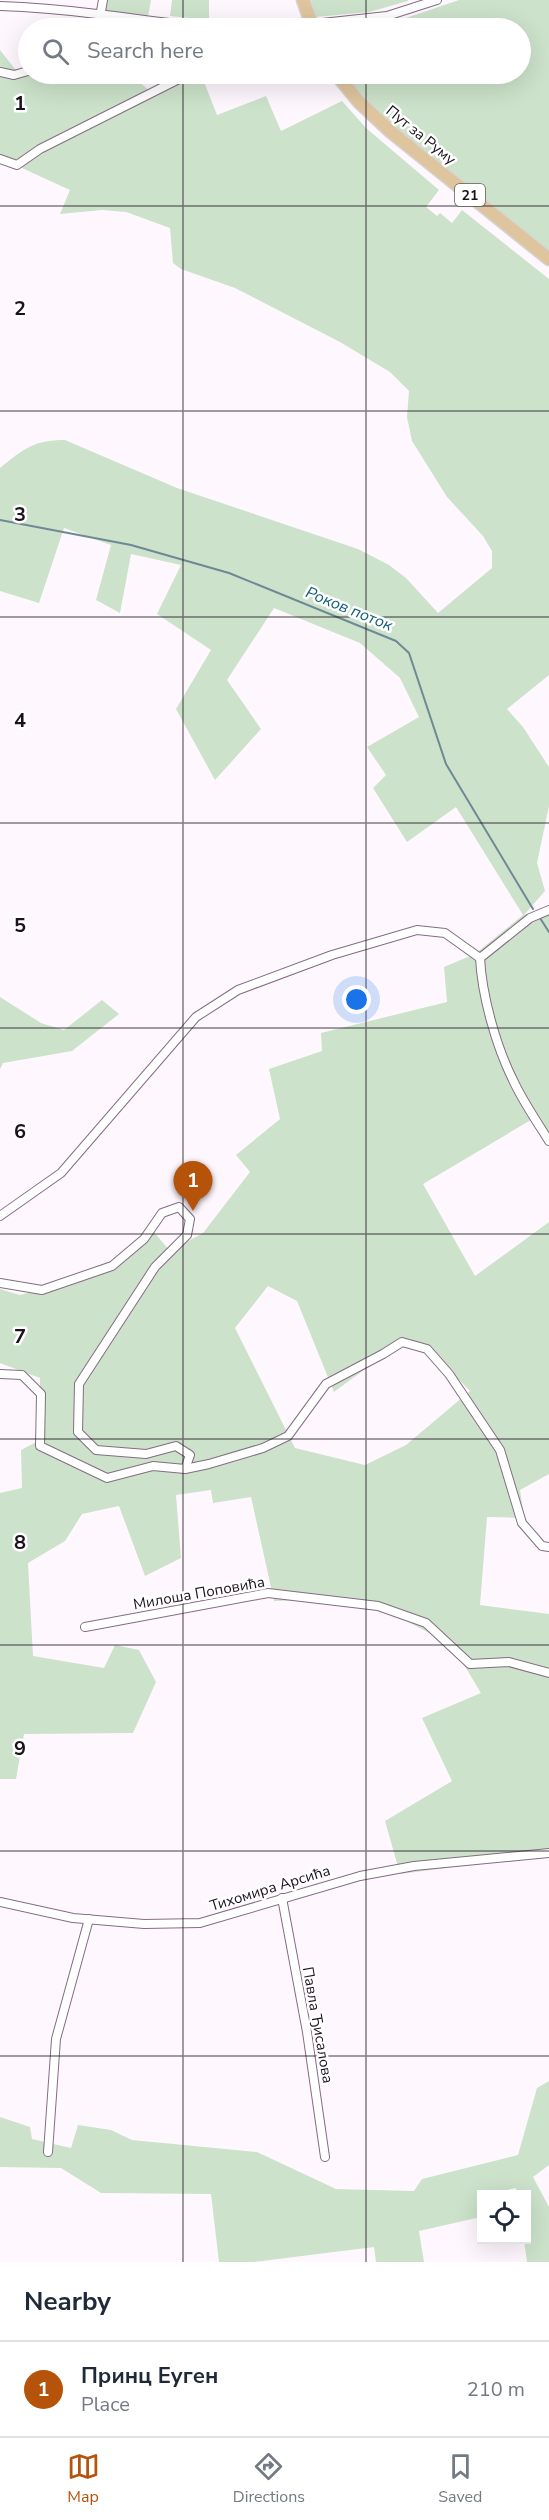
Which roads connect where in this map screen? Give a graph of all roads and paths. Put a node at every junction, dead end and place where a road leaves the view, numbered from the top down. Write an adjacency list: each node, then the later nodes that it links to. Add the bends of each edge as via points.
1 (104, 0): 5 (street)
2 (303, 0): 8 (main road)
3 (437, 0): 9 (street)
4 (0, 6): 5 (street)
5 (101, 14): 6 (street); 7 (street)
6 (100, 18)
7 (130, 18)
8 (313, 18)
9 (373, 18)
10 (0, 72): 11 (street)
11 (18, 74)
12 (169, 84): 14 (street, via 40,149 17,165)
13 (344, 84): 15 (main road, Пут за Руму / 21, via 392,132)
14 (0, 159)
15 (549, 258)
16 (549, 910): 17 (street, via 530,918)
17 (480, 958): 18 (street, via 481,978 500,1047 513,1081); 19 (street, via 445,933 417,930 238,990 196,1017 62,1173)
18 (549, 1141)
19 (0, 1216)
20 (0, 1283): 22 (street, via 42,1290 112,1266 144,1239 162,1213 179,1207 190,1219 187,1235 155,1267 79,1384 78,1432 96,1450 146,1454 176,1446 190,1455)
21 (0, 1374): 22 (street, via 22,1375 41,1394 40,1446 107,1478 153,1466)
22 (184, 1469): 23 (street, via 288,1437 326,1384 402,1342 427,1349 449,1374 500,1450 522,1523 542,1546)
23 (549, 1547)
24 (85, 1627): 25 (street, Милоша Поповића, via 268,1593 378,1606 426,1623 470,1664 509,1662)
25 (549, 1673)
26 (549, 1853): 27 (street, Тихомира Арсића, via 414,1866 344,1879)
27 (282, 1898): 29 (street, Тихомира Арсића, via 200,1923 144,1924); 31 (street, Павла Ђисалова)
28 (0, 1904): 29 (street, Тихомира Арсића)
29 (89, 1919): 30 (street, via 56,2039)
30 (48, 2152)
31 (325, 2157)

